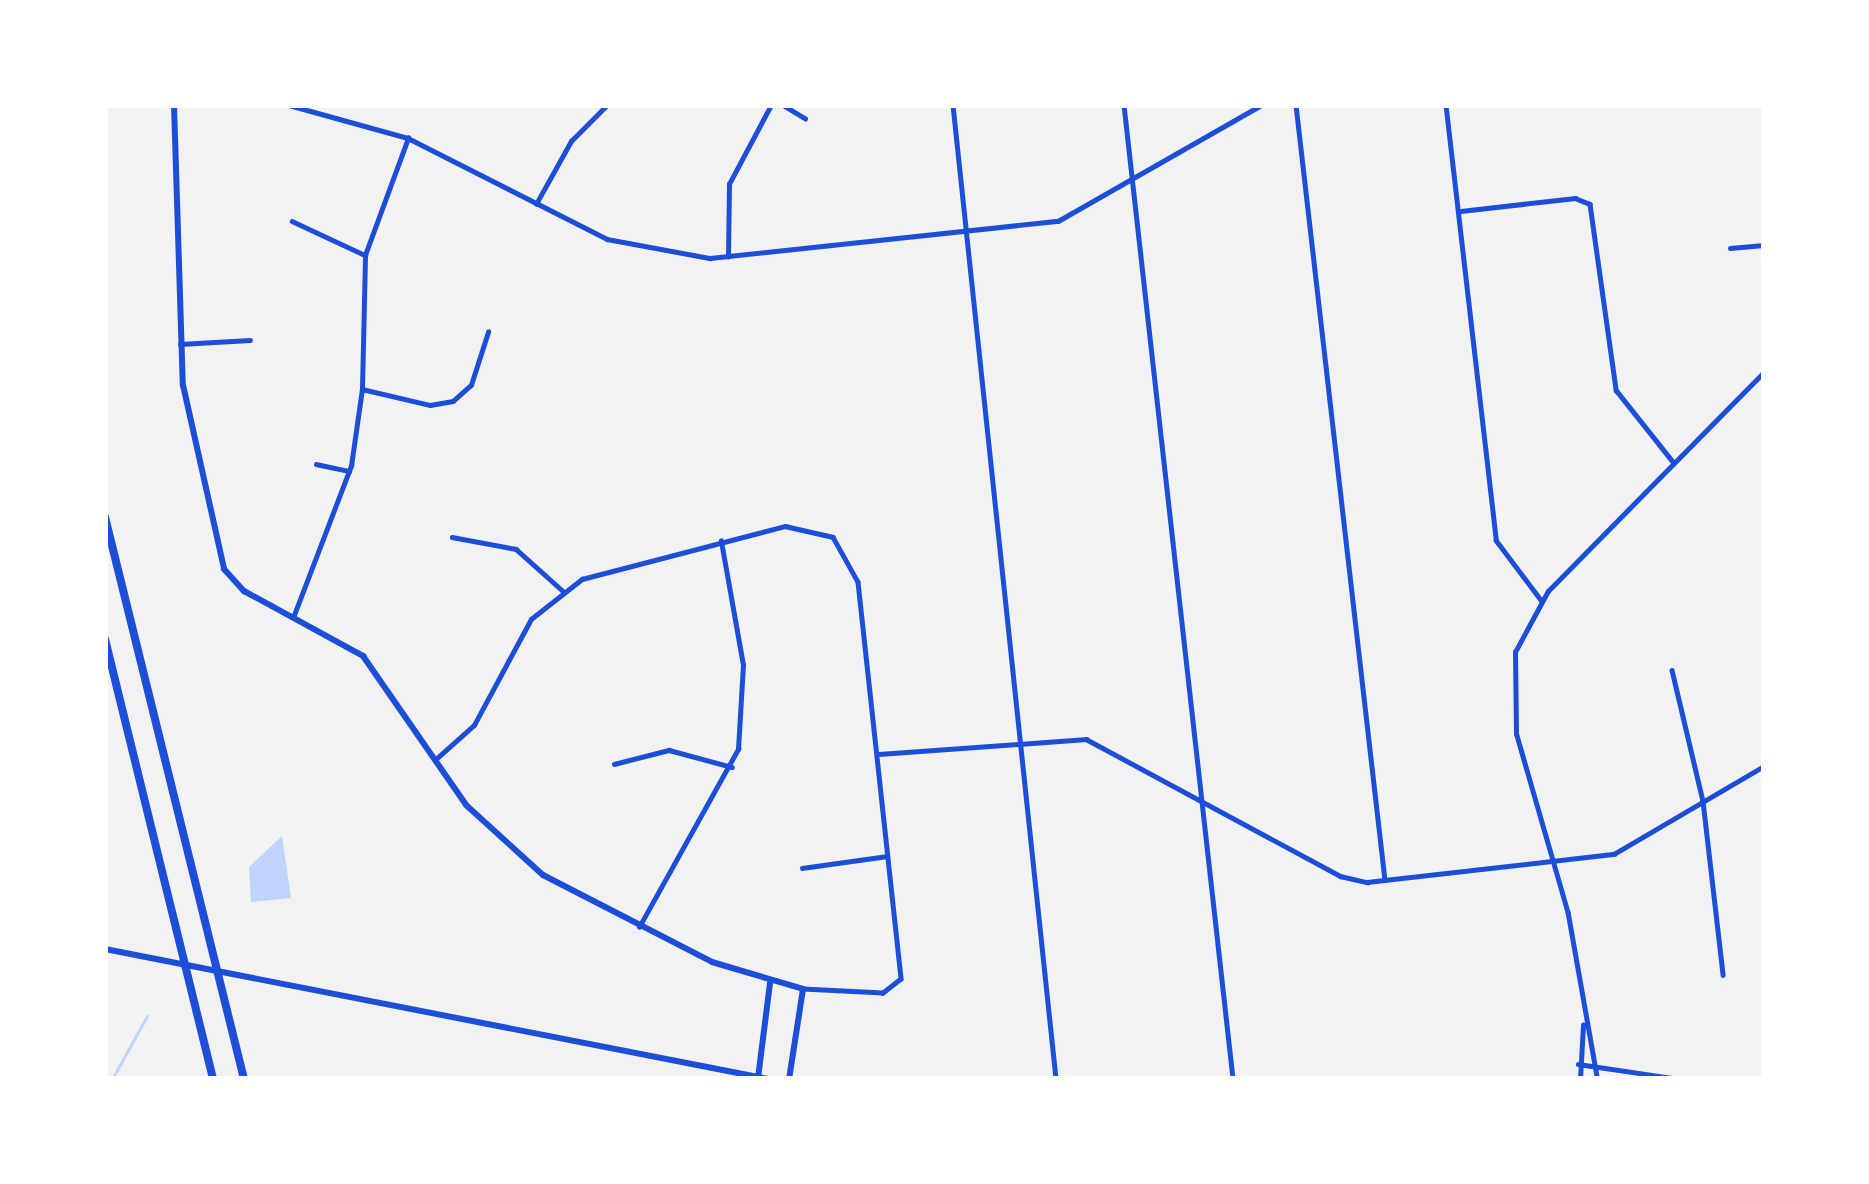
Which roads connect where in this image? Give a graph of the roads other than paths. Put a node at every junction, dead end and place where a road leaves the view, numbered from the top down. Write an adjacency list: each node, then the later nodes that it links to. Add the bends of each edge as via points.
1 (174, 105): 24 (street)
2 (289, 105): 12 (street)
3 (607, 105): 14 (street, via 572,141)
4 (771, 105): 21 (street, via 729,184)
5 (783, 105): 11 (street)
6 (953, 105): 17 (street)
7 (1124, 105): 13 (street)
8 (1262, 105): 13 (street)
9 (1296, 105): 49 (street)
10 (1446, 105): 15 (street)
11 (805, 118)
12 (408, 138): 14 (street); 20 (street)
13 (1132, 181): 17 (street, via 1058,220); 44 (street)
14 (536, 204): 21 (street, via 625,245)
15 (1458, 212): 27 (street, via 1575,198 1590,204 1613,380 1628,414); 34 (street, via 1496,540)
16 (292, 221): 20 (street)
17 (967, 233): 21 (street); 38 (street)
18 (1764, 244): 19 (street)
19 (1730, 248)
20 (364, 255): 26 (street)
21 (728, 257)
22 (488, 332): 26 (street, via 471,385 452,401 430,405)
23 (250, 340): 24 (street)
24 (180, 344): 35 (street, via 224,569 244,591)
25 (1764, 372): 27 (street)
26 (362, 388): 29 (street)
27 (1674, 463): 34 (street)
28 (316, 464): 29 (street)
29 (350, 471): 35 (street)
30 (105, 517): 60 (highway)
31 (452, 537): 33 (street, via 516,549)
32 (721, 541): 33 (street, via 609,568); 39 (street, via 797,525 843,547 858,582); 43 (street, via 743,665)
33 (563, 591): 40 (street, via 531,619 474,725)
34 (1541, 600): 47 (street, via 1521,636 1510,691)
35 (294, 615): 40 (street, via 377,670)
36 (105, 638): 59 (highway)
37 (1672, 670): 45 (street)
38 (1018, 739): 39 (street); 44 (street, via 1100,743); 63 (street)
39 (878, 754): 46 (street)
40 (434, 761): 50 (street, via 527,863)
41 (614, 764): 43 (street, via 669,749)
42 (1764, 766): 45 (street)
43 (732, 767): 50 (street)
44 (1200, 797): 49 (street, via 1340,876); 64 (street)
45 (1703, 801): 47 (street, via 1626,850); 52 (street)
46 (887, 856): 48 (street); 54 (street, via 897,988)
47 (1554, 862): 49 (street); 55 (street)
48 (802, 868)
49 (1385, 880)
50 (639, 927): 53 (street)
51 (105, 949): 58 (street)
52 (1723, 975)
53 (770, 982): 54 (street); 58 (street)
54 (802, 989): 62 (street)
55 (1582, 1025): 56 (street); 57 (street)
56 (1578, 1064): 57 (street); 65 (street)
57 (1596, 1066): 66 (street); 67 (street)
58 (758, 1078): 61 (street)
59 (213, 1079)
60 (244, 1079)
61 (768, 1079)
62 (789, 1079)
63 (1056, 1079)
64 (1233, 1079)
65 (1580, 1079)
66 (1597, 1079)
67 (1680, 1079)

